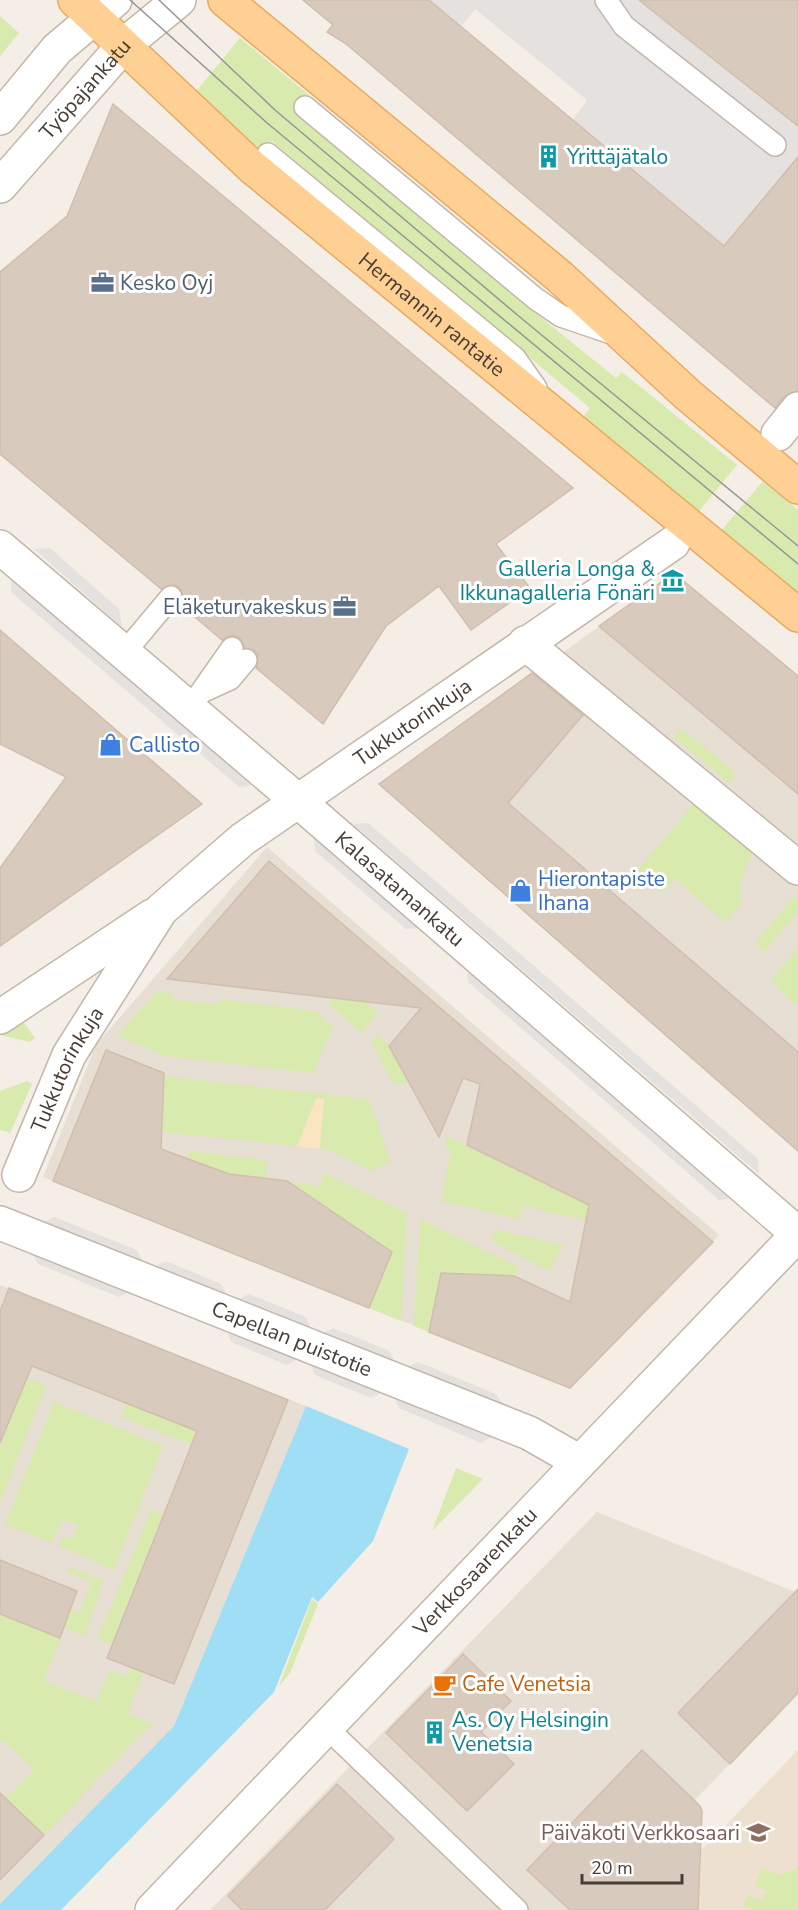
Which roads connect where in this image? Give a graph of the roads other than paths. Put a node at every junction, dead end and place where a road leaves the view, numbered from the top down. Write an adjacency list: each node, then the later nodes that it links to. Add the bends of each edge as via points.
1 (179, 0): 5 (street, Työpajankatu)
2 (225, 0): 11 (main road, via 559,276)
3 (606, 0): 8 (lane, via 624,26)
4 (94, 6): 5 (main road, Hermannin rantatie); 7 (street, Työpajankatu)
5 (124, 45): 10 (street, Työpajankatu); 12 (main road, Hermannin rantatie, via 252,167)
6 (305, 107): 11 (lane, via 544,304 561,316)
7 (0, 118)
8 (775, 145)
9 (268, 154): 12 (lane, via 515,358)
10 (0, 186)
11 (626, 337): 13 (main road)
12 (558, 418): 17 (main road, Hermannin rantatie)
13 (798, 487)
14 (673, 543): 18 (street, Tukkutorinkuja)
15 (0, 547): 19 (street, Kalasatamankatu)
16 (171, 597): 19 (lane)
17 (798, 615)
18 (525, 643): 22 (street, Tukkutorinkuja); 23 (street)
19 (124, 653): 21 (street, Kalasatamankatu)
20 (239, 654): 21 (lane, via 230,679)
21 (198, 699): 22 (street, Kalasatamankatu)
22 (298, 801): 24 (street, Tukkutorinkuja, via 243,839); 28 (street, Kalasatamankatu)
23 (798, 868)
24 (161, 910): 25 (street, Tukkutorinkuja); 26 (street, Tukkutorinkuja, via 69,1055)
25 (0, 1017)
26 (20, 1175)
27 (0, 1223): 29 (street, Capellan puistotie, via 529,1433)
28 (798, 1234): 29 (street, Verkkosaarenkatu)
29 (578, 1461): 30 (street, Verkkosaarenkatu)
30 (326, 1727): 31 (street, Verkkosaarenkatu); 32 (lane)
31 (152, 1910)
32 (517, 1910)

